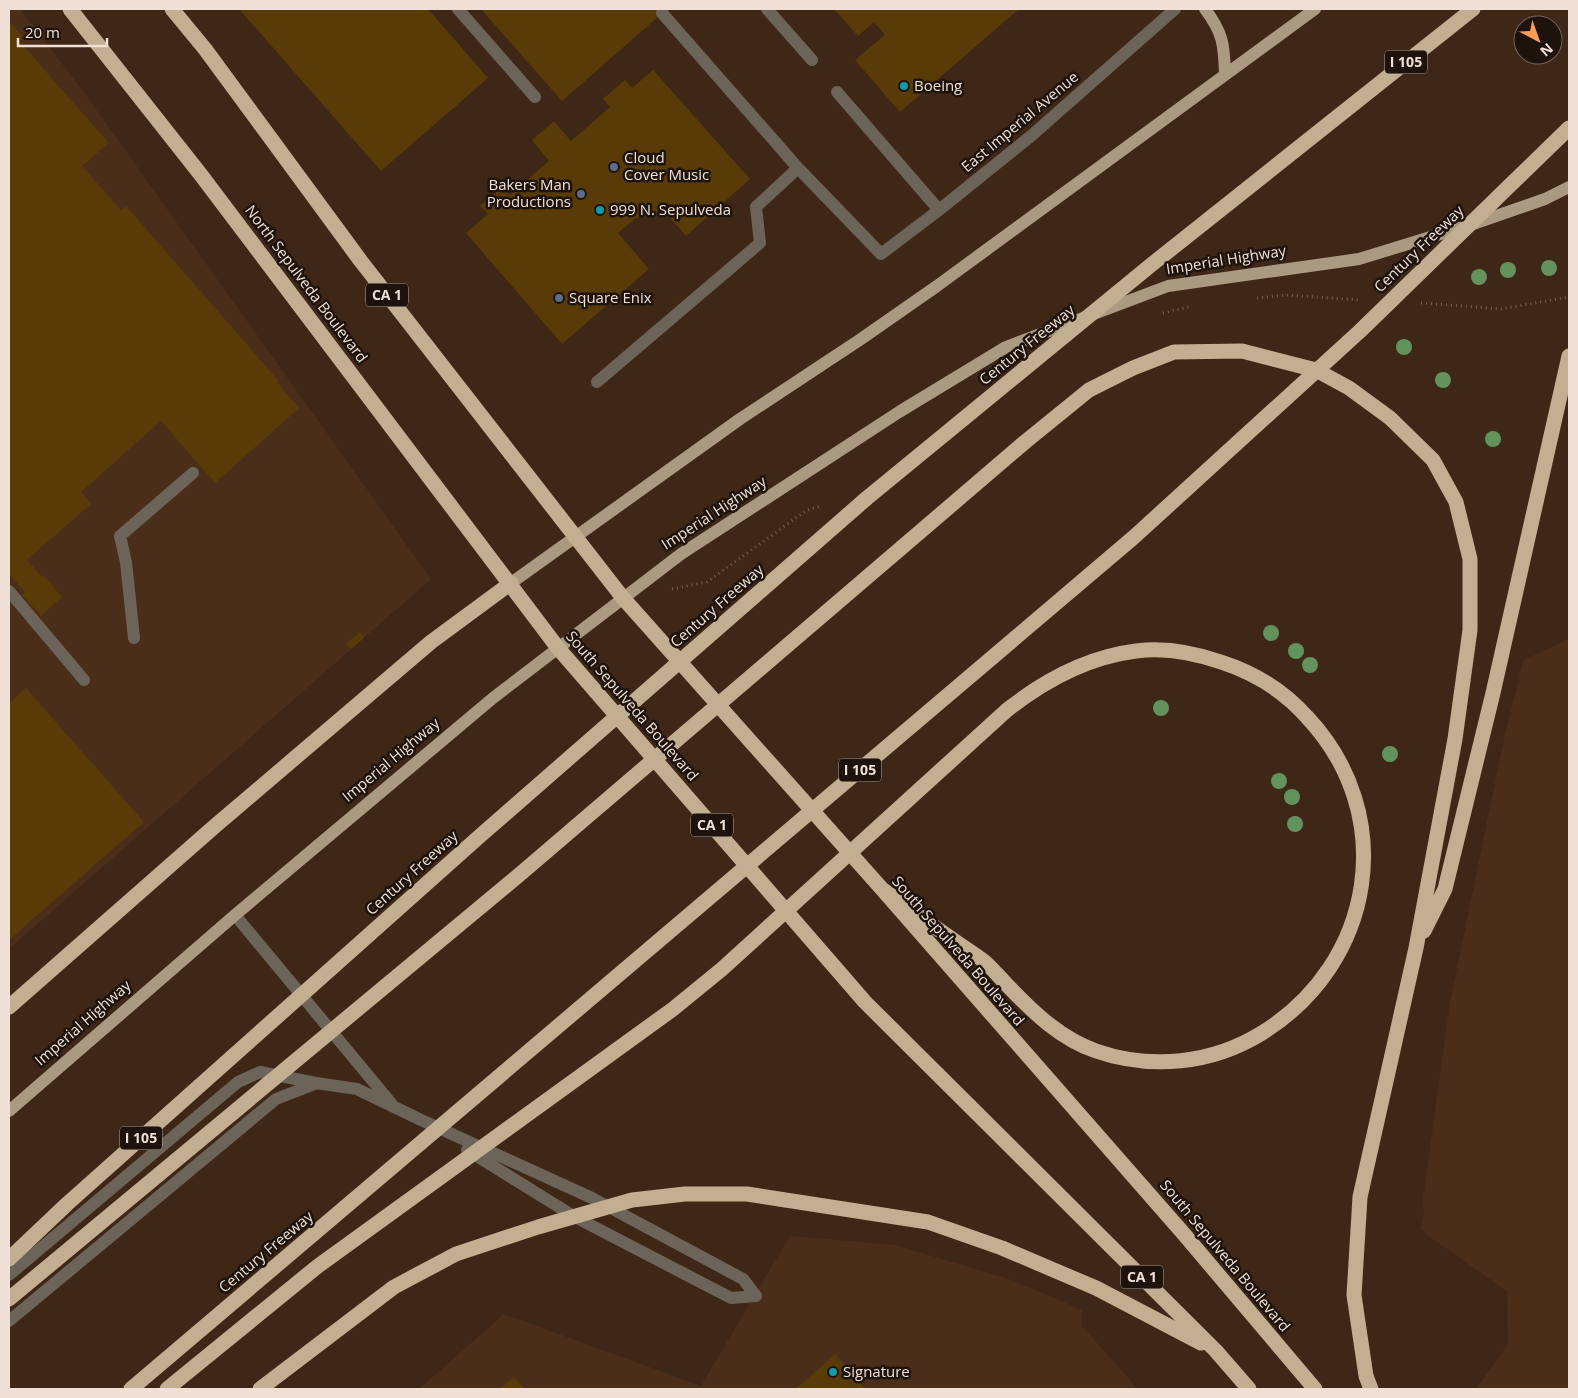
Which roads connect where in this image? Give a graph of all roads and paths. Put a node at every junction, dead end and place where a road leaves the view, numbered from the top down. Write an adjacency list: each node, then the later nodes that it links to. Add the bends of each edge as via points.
1 (70, 9): 24 (highway, North Sepulveda Boulevard / CA 1, via 201,174)
2 (172, 9): 22 (highway, CA 1)
3 (458, 9): 13 (street)
4 (767, 9): 10 (street)
5 (1175, 9): 17 (street, East Imperial Avenue, via 1030,136)
6 (1204, 9): 11 (main road, via 1216,23 1224,43)
7 (1314, 9): 11 (main road)
8 (1473, 9): 38 (highway, Century Freeway / I 105, via 1151,265 867,498 473,841)
9 (662, 13): 15 (street)
10 (812, 60)
11 (1225, 73): 22 (main road, via 869,334 740,419)
12 (837, 92): 17 (street)
13 (535, 97)
14 (1569, 128): 43 (highway, Century Freeway / I 105, via 1360,331 1134,537)
15 (798, 168): 17 (street, East Imperial Avenue, via 881,254); 19 (street, via 756,207 760,242)
16 (1569, 187): 26 (main road, Imperial Highway, via 1545,199 1473,224 1358,259 1168,286 1006,347 899,412 681,554)
17 (939, 210)
18 (1569, 356): 32 (highway, via 1445,889)
19 (597, 382)
20 (193, 473): 27 (street, via 120,536)
21 (807, 510): 23 (path)
22 (574, 537): 24 (main road); 26 (highway, South Sepulveda Boulevard / CA 1)
23 (707, 582)
24 (511, 583): 28 (highway, South Sepulveda Boulevard / CA 1); 33 (highway, via 431,642)
25 (9, 591): 29 (street)
26 (623, 598): 28 (main road, Imperial Highway); 30 (highway, South Sepulveda Boulevard / CA 1)
27 (134, 638)
28 (558, 648): 31 (main road, Imperial Highway, via 485,704); 42 (highway, South Sepulveda Boulevard / CA 1, via 865,1002)
29 (84, 680)
30 (882, 890): 44 (highway, via 986,963 1049,1025 1073,1041 1119,1058 1175,1062 1205,1057 1252,1039 1304,1001 1328,972 1350,930 1358,908 1363,841 1349,780 1330,744 1290,699 1257,676 1202,656 1170,651 1136,651 1102,658 1061,674 1027,695 976,738 722,969 673,1009 318,1266); 47 (highway, South Sepulveda Boulevard / CA 1, via 1183,1233)
31 (235, 914): 35 (street); 36 (main road, Imperial Highway)
32 (1416, 948): 40 (highway, via 1455,739 1470,630 1470,559 1456,502 1433,460 1390,418 1349,388 1316,370 1242,351 1174,352 1089,390 1025,442 520,875); 48 (highway, via 1360,1197 1354,1294 1366,1376)
33 (9, 1008)
34 (316, 1083): 35 (street, via 357,1088); 39 (street, via 260,1072 238,1082); 41 (street, via 276,1098)
35 (395, 1107): 37 (street)
36 (9, 1111)
37 (419, 1119): 37 (street, via 575,1217 731,1298 756,1296 743,1279 592,1198)
38 (9, 1259)
39 (9, 1275)
40 (9, 1299)
41 (9, 1321)
42 (1216, 1351): 45 (highway, via 1096,1288 1002,1248 928,1222 747,1194 685,1194 632,1200 456,1254 394,1287); 46 (highway, South Sepulveda Boulevard / CA 1)
43 (131, 1389)
44 (167, 1389)
45 (260, 1389)
46 (1249, 1389)
47 (1314, 1389)
48 (1371, 1389)

